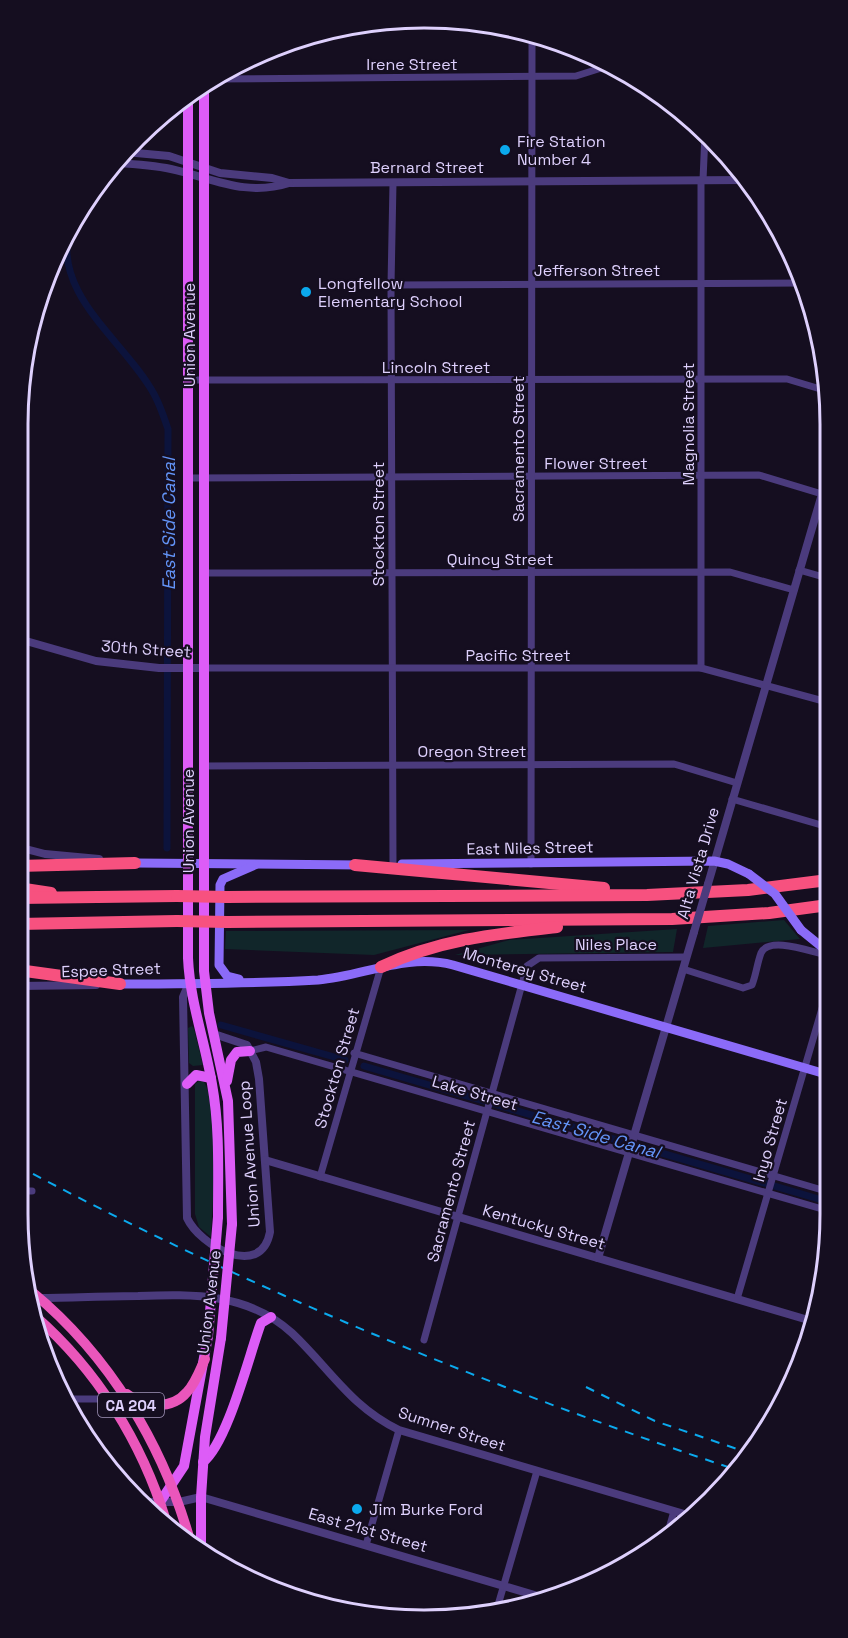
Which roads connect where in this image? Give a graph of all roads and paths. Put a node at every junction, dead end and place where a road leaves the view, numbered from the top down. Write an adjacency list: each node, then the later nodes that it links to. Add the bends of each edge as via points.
1 (534, 44): 3 (street, Sacramento Street)
2 (599, 69): 3 (street, Irene Street, via 576,76)
3 (532, 77): 4 (street, Irene Street); 16 (street, Sacramento Street)
4 (230, 79)
5 (204, 95): 11 (main road, Union Avenue)
6 (188, 106): 9 (main road, Union Avenue)
7 (704, 144): 14 (street, Magnolia Street)
8 (136, 153): 9 (street, Bernard Street)
9 (188, 160): 11 (street, Bernard Street); 12 (main road, Union Avenue)
10 (126, 164): 12 (street, Bernard Street)
11 (204, 167): 13 (main road, Union Avenue); 17 (street, Bernard Street)
12 (188, 173): 13 (street, Bernard Street); 25 (main road, Union Avenue)
13 (204, 180): 17 (street, Bernard Street, via 240,188 270,189); 26 (main road, Union Avenue)
14 (702, 180): 15 (street, Bernard Street); 16 (street, Bernard Street); 19 (street, Magnolia Street)
15 (735, 180)
16 (533, 181): 18 (street, Bernard Street); 21 (street, Sacramento Street)
17 (289, 183): 18 (street, Bernard Street)
18 (393, 183): 22 (street, Stockton Street)
19 (701, 283): 20 (street, Jefferson Street); 21 (street, Jefferson Street); 24 (street, Magnolia Street)
20 (793, 283)
21 (531, 284): 22 (street, Jefferson Street); 23 (street, Sacramento Street)
22 (391, 285): 27 (street, Stockton Street)
23 (531, 380): 24 (street, Lincoln Street); 27 (street, Lincoln Street); 29 (street, Sacramento Street)
24 (701, 380): 28 (street, Lincoln Street, via 787,379); 30 (street, Magnolia Street)
25 (188, 381): 26 (street, Lincoln Street); 32 (main road, Union Avenue)
26 (204, 381): 27 (street, Lincoln Street); 33 (main road, Union Avenue)
27 (391, 381): 31 (street, Stockton Street)
28 (818, 389)
29 (531, 476): 30 (street, Flower Street); 31 (street, Flower Street); 37 (street, Sacramento Street)
30 (701, 476): 34 (street, Flower Street, via 759,476); 38 (street, Magnolia Street)
31 (391, 477): 33 (street, Flower Street); 40 (street, Stockton Street)
32 (188, 478): 33 (street, Flower Street); 44 (main road, Union Avenue)
33 (204, 478): 39 (main road, Union Avenue)
34 (820, 493)
35 (820, 501): 36 (street, Alta Vista Drive)
36 (800, 570): 41 (street); 42 (street, Alta Vista Drive)
37 (531, 572): 38 (street, Quincy Street); 40 (street, Quincy Street); 48 (street, Sacramento Street)
38 (701, 572): 42 (street, Quincy Street, via 730,572); 46 (street, Magnolia Street)
39 (204, 573): 40 (street, Quincy Street); 45 (main road, Union Avenue)
40 (392, 573): 47 (street, Stockton Street)
41 (820, 576)
42 (794, 590): 49 (street, Alta Vista Drive)
43 (28, 642): 44 (street, 30th Street, via 96,662)
44 (188, 668): 45 (street, 30th Street); 60 (main road, Union Avenue)
45 (203, 668): 47 (street, Pacific Street); 53 (main road, Union Avenue)
46 (701, 668): 48 (street, Pacific Street); 49 (street, Pacific Street)
47 (392, 669): 48 (street, Pacific Street); 51 (street, Stockton Street)
48 (531, 669): 52 (street, Sacramento Street)
49 (766, 685): 50 (street, Pacific Street); 54 (street, Alta Vista Drive)
50 (820, 700)
51 (393, 765): 52 (street, Oregon Street); 53 (street, Oregon Street); 62 (street, Stockton Street)
52 (531, 765): 54 (street, Oregon Street, via 674,764); 63 (street, Sacramento Street)
53 (204, 766): 60 (main road, Union Avenue)
54 (737, 783): 55 (street, Alta Vista Drive)
55 (732, 799): 56 (street); 58 (street, Alta Vista Drive)
56 (820, 825)
57 (28, 850): 59 (street)
58 (714, 861): 63 (main road, East Niles Street); 74 (main road, East Niles Street, bridge, via 749,874 775,894 801,930); 76 (street, Alta Vista Drive, bridge)
59 (135, 863): 60 (main road, East Niles Street); 65 (highway)
60 (196, 864): 61 (main road, East Niles Street); 82 (main road, Union Avenue); 83 (main road, Union Avenue)
61 (257, 864): 64 (main road, East Niles Street); 81 (main road, via 223,879 220,885 219,964 227,976)
62 (393, 864): 63 (main road, East Niles Street); 64 (main road, East Niles Street)
63 (531, 864)
64 (355, 865): 68 (highway, via 633,890)
65 (28, 866)
66 (820, 881): 68 (highway, via 748,890)
67 (28, 890): 69 (highway)
68 (647, 895): 69 (highway, bridge)
69 (70, 897): 70 (highway)
70 (28, 898)
71 (820, 906): 72 (highway, via 769,914)
72 (623, 920): 73 (highway, bridge); 78 (highway, via 466,938)
73 (28, 924)
74 (820, 947)
75 (820, 952): 79 (street, via 791,946 766,948 752,985 743,988)
76 (686, 957): 77 (street, Niles Place); 79 (street, Alta Vista Drive)
77 (545, 958): 85 (street, Sacramento Street, via 530,962)
78 (381, 967): 81 (main road, Monterey Street, via 321,980); 85 (main road, Monterey Street, via 432,961); 91 (street, Stockton Street)
79 (683, 969): 88 (street, Alta Vista Drive)
80 (28, 971): 84 (highway)
81 (261, 982): 83 (main road, Monterey Street)
82 (189, 983): 83 (main road, Espee Street); 84 (main road, Espee Street); 95 (main road, Union Avenue); 96 (street, Union Avenue, via 183,997 183,1069)
83 (204, 983): 89 (main road, Union Avenue)
84 (120, 984): 86 (street, Espee Street)
85 (521, 985): 88 (main road, Monterey Street); 98 (street, Sacramento Street)
86 (28, 986)
87 (820, 1016): 92 (street, Inyo Street)
88 (666, 1027): 92 (main road, Monterey Street); 100 (street, Alta Vista Drive)
89 (214, 1034): 90 (street, via 247,1045); 97 (main road, Union Avenue)
90 (250, 1051): 93 (street, Lake Street, via 266,1047); 97 (main road, via 237,1052 231,1060); 102 (street, Union Avenue Loop, via 259,1079)
91 (354, 1053): 93 (street, Stockton Street); 98 (street, Lake Street)
92 (805, 1068): 94 (main road, Monterey Street); 103 (street, Inyo Street)
93 (349, 1070): 99 (street, Lake Street); 104 (street, Stockton Street)
94 (820, 1072)
95 (211, 1078): 96 (main road, via 196,1075); 119 (main road, Union Avenue, bridge, via 219,1152 218,1217)
96 (187, 1084): 102 (street, Union Avenue Loop, via 187,1218 191,1228 208,1243 242,1258 254,1256 268,1242)
97 (226, 1090): 124 (main road, Union Avenue, bridge, via 232,1224)
98 (491, 1094): 99 (street, Sacramento Street); 100 (street, Lake Street)
99 (487, 1109): 101 (street, Lake Street); 110 (street, Sacramento Street)
100 (634, 1135): 101 (street, Alta Vista Drive); 103 (street, Lake Street)
101 (629, 1152): 108 (street, Lake Street); 111 (street, Alta Vista Drive)
102 (265, 1160): 104 (street, Kentucky Street)
103 (773, 1176): 105 (street, Lake Street); 108 (street, Inyo Street)
104 (320, 1177): 110 (street, Kentucky Street)
105 (820, 1189)
106 (28, 1191): 107 (street)
107 (32, 1191)
108 (768, 1193): 109 (street, Lake Street); 113 (street, Inyo Street)
109 (820, 1208)
110 (458, 1217): 111 (street, Kentucky Street); 118 (street, Sacramento Street)
111 (598, 1258): 113 (street, Kentucky Street)
112 (37, 1296): 115 (street, Sumner Street, via 208,1295 238,1302)
113 (737, 1299): 116 (street, Kentucky Street)
114 (38, 1300): 120 (highway, CA 204, via 98,1358)
115 (271, 1317): 123 (street, Sumner Street, via 301,1342 360,1406); 124 (main road, via 261,1323 221,1437)
116 (805, 1319)
117 (45, 1325): 122 (highway, CA 204, via 70,1349)
118 (424, 1340)
119 (205, 1359): 120 (highway, via 189,1391 172,1403 144,1404); 126 (main road, Union Avenue, via 184,1466)
120 (123, 1390): 126 (highway, CA 204)
121 (74, 1399): 122 (street)
122 (108, 1399): 129 (highway, CA 204, via 128,1430)
123 (399, 1430): 125 (street, Sumner Street); 137 (street)
124 (203, 1462): 127 (main road, Union Avenue)
125 (537, 1471): 132 (street, Sumner Street); 138 (street)
126 (172, 1486): 129 (main road, Union Avenue); 130 (highway, CA 204)
127 (201, 1497): 130 (street, East 21st Street); 136 (main road, Union Avenue); 137 (street, East 21st Street)
128 (153, 1502): 129 (street, East 21st Street)
129 (160, 1502): 130 (street, East 21st Street); 131 (highway, CA 204)
130 (178, 1502): 135 (highway, CA 204)
131 (163, 1511)
132 (674, 1511): 133 (street, Sumner Street); 134 (street)
133 (682, 1513)
134 (670, 1523)
135 (187, 1531)
136 (201, 1541)
137 (366, 1545): 138 (street, East 21st Street)
138 (503, 1586): 139 (street, East 21st Street); 140 (street)
139 (532, 1594)
140 (499, 1602)

